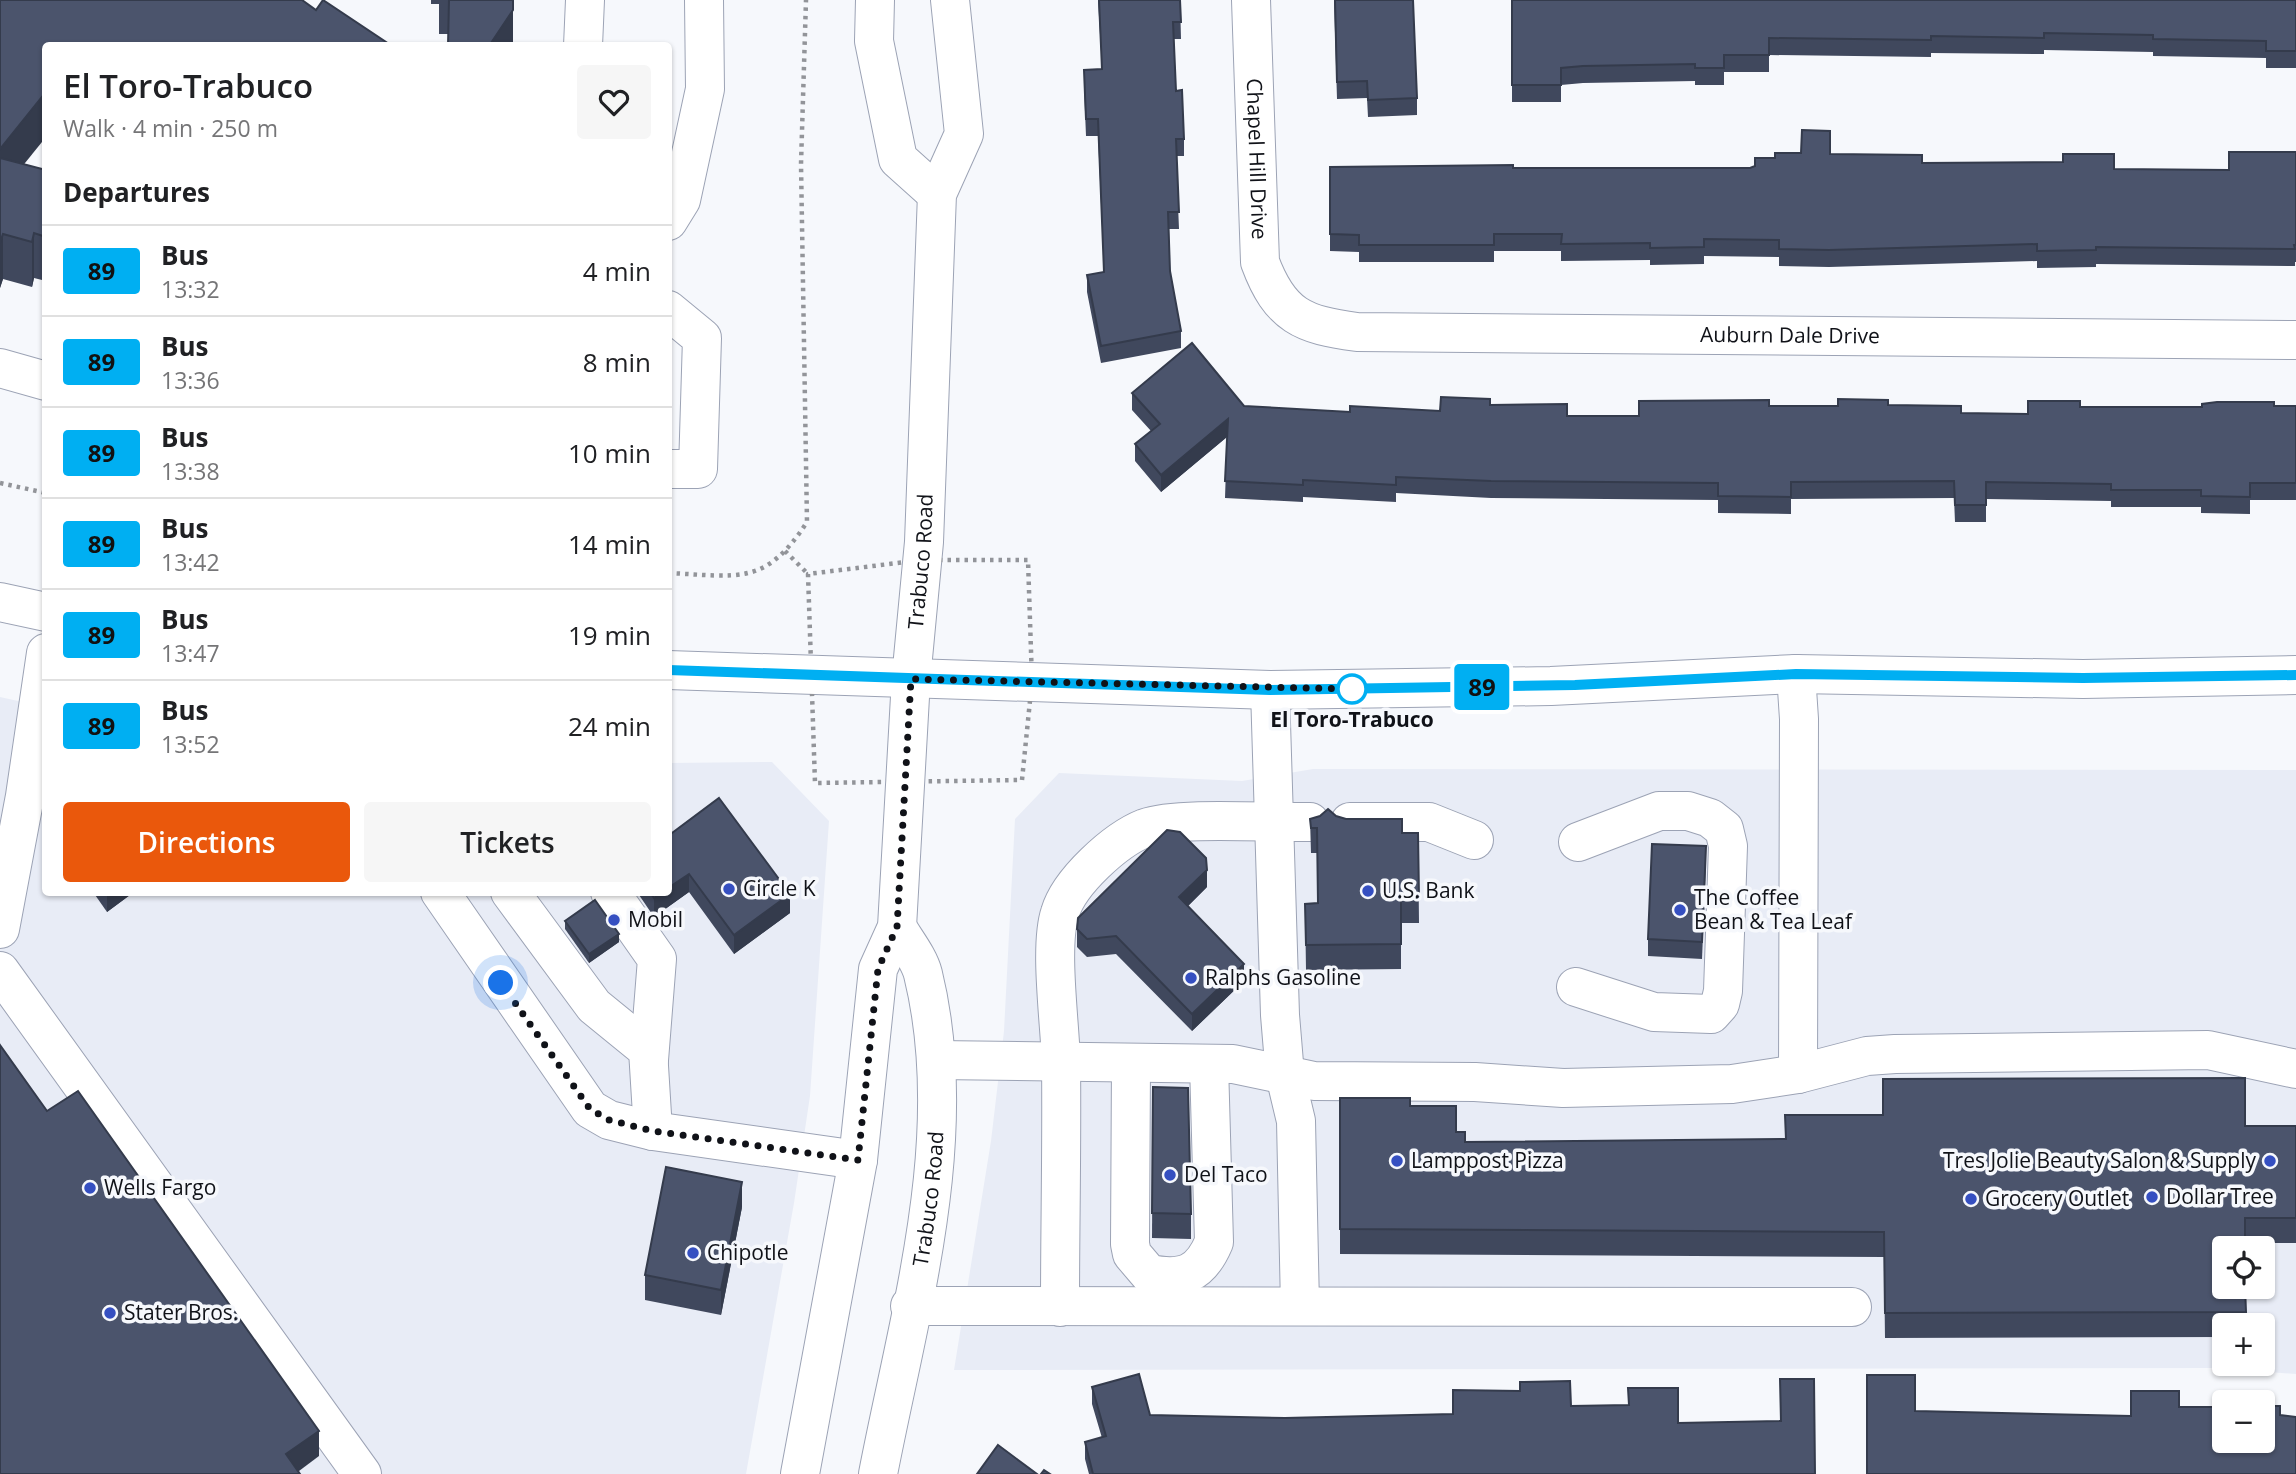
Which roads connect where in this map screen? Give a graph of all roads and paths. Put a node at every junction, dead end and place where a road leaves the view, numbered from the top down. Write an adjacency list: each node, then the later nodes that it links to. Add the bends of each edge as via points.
1 (585, 0): 7 (main road)
2 (704, 0): 8 (main road, via 705,89)
3 (806, 0): 19 (path, via 801,163 807,522)
4 (875, 0): 9 (main road, via 874,41 898,159)
5 (950, 0): 9 (main road, Trabuco Road, via 964,134)
6 (1251, 0): 11 (main road, Chapel Hill Drive, via 1260,262 1267,281)
7 (583, 42)
8 (679, 157): 10 (main road, via 681,200)
9 (937, 194): 27 (main road, Trabuco Road, via 924,542)
10 (672, 215)
11 (1288, 310): 13 (main road, Auburn Dale Drive, via 1315,327 1357,332)
12 (672, 313): 16 (main road, via 702,338 698,469)
13 (2296, 340)
14 (0, 368): 15 (main road)
15 (42, 379)
16 (672, 469)
17 (0, 483): 18 (path)
18 (42, 492)
19 (785, 551): 20 (path, via 771,565 738,576); 21 (path)
20 (672, 573)
21 (808, 574)
22 (0, 602): 23 (main road)
23 (42, 611)
24 (672, 670): 27 (main road)
25 (1796, 674): 26 (main road); 28 (main road, via 1565,686); 48 (main road)
26 (2296, 675)
27 (911, 679): 28 (main road); 38 (main road, Trabuco Road)
28 (1270, 690): 30 (main road)
29 (42, 703): 34 (main road)
30 (1292, 822): 44 (main road, via 1147,828 1084,874 1060,911 1056,933); 49 (main road, via 1280,1015)
31 (1347, 822): 32 (main road, via 1429,822)
32 (1474, 840)
33 (1578, 842): 41 (main road, via 1659,811 1688,811 1710,818 1724,830 1728,846 1723,991 1711,1014 1654,1013)
34 (30, 852): 39 (main road)
35 (443, 896): 50 (main road, via 590,1109 609,1120)
36 (513, 896): 42 (main road, via 594,1006 648,1050)
37 (613, 896): 42 (main road, via 657,960)
38 (897, 927): 43 (main road, Trabuco Road, via 922,971); 51 (main road, Trabuco Road, via 878,969)
39 (0, 929)
40 (0, 971): 56 (main road)
41 (1576, 987)
42 (649, 1060): 50 (main road)
43 (937, 1060): 44 (main road); 52 (main road, Trabuco Road, via 938,1143)
44 (1060, 1062): 45 (main road); 53 (main road)
45 (1130, 1063): 46 (main road); 46 (main road, via 1130,1244 1132,1254 1149,1273 1170,1277 1195,1269 1214,1242)
46 (1209, 1064): 49 (main road)
47 (2296, 1069): 48 (main road, via 2208,1050 1879,1055)
48 (1798, 1074): 49 (main road, via 1732,1084 1563,1088 1475,1082 1314,1081)
49 (1285, 1075): 54 (main road, via 1296,1121)
50 (653, 1131): 51 (main road)
51 (858, 1160): 57 (main road, Trabuco Road)
52 (910, 1306): 53 (main road); 58 (main road, Trabuco Road)
53 (1060, 1307): 54 (main road)
54 (1300, 1307): 55 (main road)
55 (1852, 1307)
56 (362, 1474)
57 (800, 1474)
58 (878, 1474)

